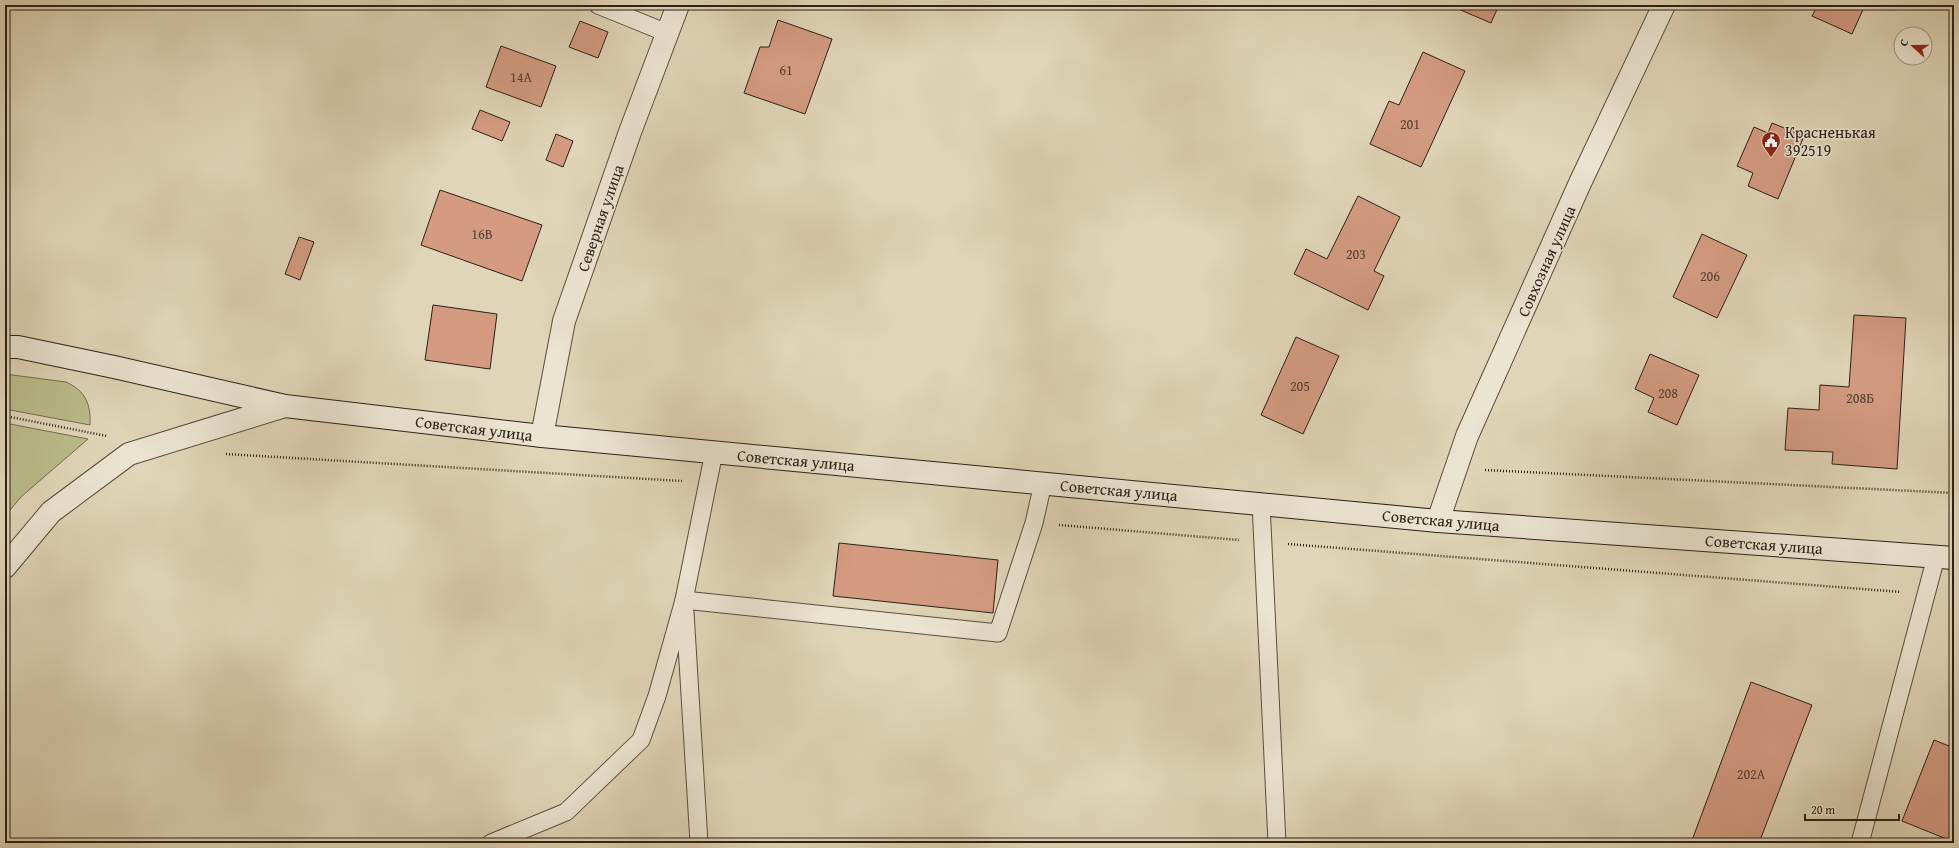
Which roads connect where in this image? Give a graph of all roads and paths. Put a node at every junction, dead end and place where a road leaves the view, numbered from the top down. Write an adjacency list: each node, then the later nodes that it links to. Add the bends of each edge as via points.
1 (598, 5): 4 (lane)
2 (678, 5): 4 (main road, Северная улица)
3 (1664, 5): 12 (main road, Совхозная улица, via 1577,190 1467,436)
4 (667, 33): 8 (main road, Северная улица, via 564,321)
5 (9, 344): 6 (main road, Советская улица)
6 (285, 406): 8 (main road, Советская улица); 21 (main road, via 129,454 51,512)
7 (5, 416): 9 (path)
8 (542, 436): 10 (main road, Советская улица)
9 (112, 437)
10 (714, 452): 13 (lane); 14 (main road, Советская улица)
11 (224, 454): 13 (path)
12 (1456, 468): 15 (path); 17 (main road, Совхозная улица)
13 (708, 483): 23 (lane)
14 (1043, 483): 16 (main road, Советская улица); 18 (lane)
15 (1954, 493)
16 (1260, 503): 17 (main road, Советская улица); 19 (lane)
17 (1438, 521): 20 (main road, Советская улица)
18 (1034, 522): 19 (path); 23 (lane, via 998,633)
19 (1262, 542): 22 (path); 26 (lane)
20 (1945, 557): 22 (lane)
21 (5, 567)
22 (1926, 594): 27 (lane)
23 (684, 600): 24 (lane, via 657,696 641,740 566,812); 25 (lane)
24 (491, 843)
25 (699, 843)
26 (1277, 843)
27 (1860, 843)

